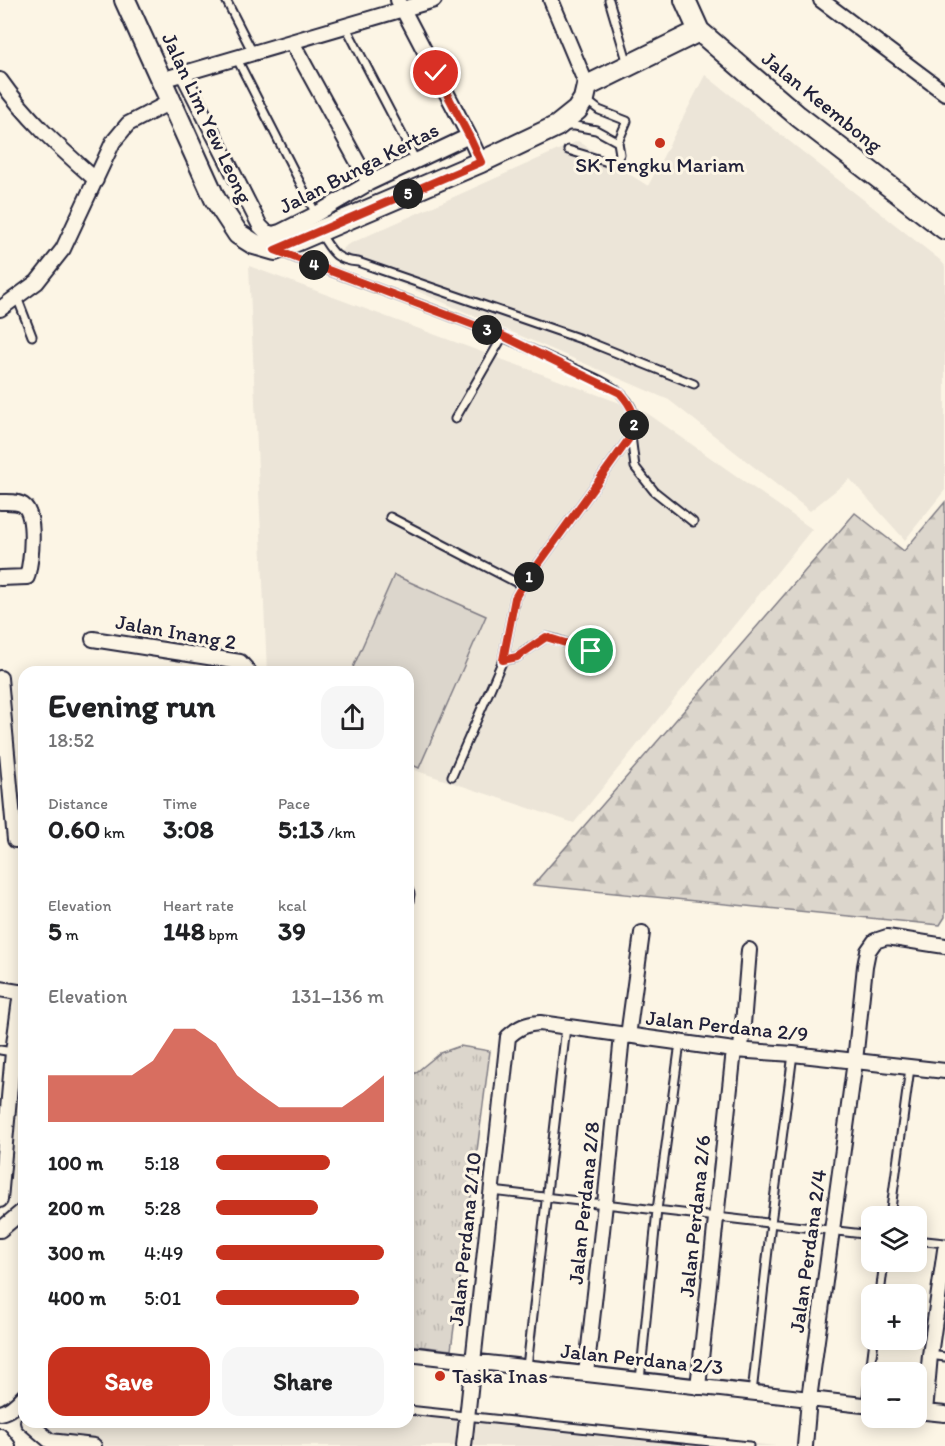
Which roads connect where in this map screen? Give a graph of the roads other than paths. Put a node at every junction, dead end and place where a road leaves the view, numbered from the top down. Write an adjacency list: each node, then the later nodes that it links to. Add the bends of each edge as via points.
1 (125, 0): 17 (street, Jalan Lim Yew Leong)
2 (226, 0): 12 (lane)
3 (434, 0): 8 (street)
4 (551, 0): 18 (street)
5 (609, 0): 14 (lane)
6 (685, 0): 10 (street, Jalan Keembong)
7 (821, 0): 19 (street)
8 (400, 5): 9 (street); 22 (street)
9 (346, 27): 11 (street); 25 (lane)
10 (699, 31): 14 (street); 30 (street, Jalan Keembong, via 798,116)
11 (292, 42): 12 (street); 28 (street)
12 (253, 53): 13 (street)
13 (237, 59): 15 (street); 29 (lane)
14 (628, 67): 18 (street)
15 (183, 74): 17 (street); 29 (street, Jalan Bunga Kertas, via 260,226 273,234)
16 (0, 80): 27 (street, via 44,134)
17 (161, 80): 20 (street, Jalan Lim Yew Leong)
18 (585, 92): 21 (street, via 577,110); 23 (lane, via 599,110 627,121)
19 (945, 93)
20 (170, 102): 27 (street, via 128,124 113,142); 31 (street, Jalan Lim Yew Leong, via 215,199 238,234)
21 (557, 126): 23 (lane, via 596,130); 26 (street)
22 (469, 136): 25 (street, Jalan Bunga Kertas); 26 (street)
23 (618, 142): 24 (lane, via 620,154 610,163)
24 (568, 150)
25 (416, 161): 28 (street, Jalan Bunga Kertas)
26 (481, 162): 29 (street)
27 (96, 180): 32 (street, via 63,249 37,282)
28 (369, 183): 29 (street, Jalan Bunga Kertas)
29 (318, 224): 31 (street); 36 (lane, via 335,256 341,259 584,340)
30 (945, 228)
31 (275, 250): 35 (lane)
32 (17, 297): 33 (street); 34 (lane)
33 (0, 309)
34 (32, 336)
35 (503, 336): 37 (lane); 38 (lane, via 620,393 633,407)
36 (694, 384)
37 (455, 419)
38 (631, 436): 41 (lane, via 635,467 654,491); 43 (lane)
39 (0, 502): 42 (street, via 25,505 32,542 27,577)
40 (390, 517): 43 (lane)
41 (693, 522)
42 (0, 578)
43 (523, 586): 46 (lane, via 515,598)
44 (93, 639): 47 (street, Jalan Inang 2, via 240,662)
45 (608, 646): 46 (lane, via 591,651 546,637 517,657)
46 (503, 660): 49 (lane)
47 (244, 666)
48 (0, 678): 50 (street)
49 (452, 776)
50 (15, 840)
51 (642, 933): 58 (street, Jalan Perdana 2/8)
52 (945, 946): 64 (street, Jalan Perdana 2/4, via 887,937 875,941 865,966)
53 (749, 950): 61 (street, Jalan Perdana 2/6)
54 (0, 989): 55 (street)
55 (18, 991)
56 (18, 1007): 62 (street)
57 (566, 1027): 58 (street, Jalan Perdana 2/9); 59 (street, Jalan Perdana 2/9, via 528,1024); 69 (lane)
58 (625, 1036): 60 (street, Jalan Perdana 2/9); 71 (street, Jalan Perdana 2/8)
59 (508, 1037): 68 (street, Jalan Perdana 2/10)
60 (680, 1043): 61 (street, Jalan Perdana 2/9); 73 (lane)
61 (738, 1050): 63 (street, Jalan Perdana 2/9); 75 (street, Jalan Perdana 2/6)
62 (6, 1051): 67 (street)
63 (793, 1054): 64 (street, Jalan Perdana 2/9); 76 (lane)
64 (855, 1061): 65 (street, Jalan Perdana 2/9); 78 (street, Jalan Perdana 2/4)
65 (910, 1068): 66 (street, Jalan Perdana 2/9); 72 (lane)
66 (945, 1071)
67 (4, 1109): 70 (street)
68 (492, 1191): 69 (lane); 87 (street, Jalan Perdana 2/10)
69 (547, 1197): 71 (lane); 88 (lane)
70 (0, 1200)
71 (605, 1204): 73 (lane); 89 (street, Jalan Perdana 2/8)
72 (891, 1206)
73 (657, 1210): 75 (lane); 91 (lane)
74 (18, 1215): 77 (street)
75 (715, 1217): 76 (lane); 92 (street, Jalan Perdana 2/6)
76 (771, 1223): 78 (lane); 93 (lane)
77 (0, 1230)
78 (832, 1230): 79 (lane); 94 (street, Jalan Perdana 2/4)
79 (861, 1234)
80 (927, 1242): 81 (lane)
81 (945, 1244)
82 (945, 1251): 83 (street)
83 (941, 1300): 85 (street)
84 (414, 1355): 87 (street, Jalan Perdana 2/3)
85 (930, 1355): 86 (lane); 90 (street)
86 (945, 1357)
87 (473, 1362): 88 (street, Jalan Perdana 2/3); 101 (street, Jalan Perdana 2/10)
88 (527, 1368): 89 (street, Jalan Perdana 2/3)
89 (586, 1374): 91 (street, Jalan Perdana 2/3)
90 (927, 1374)
91 (640, 1380): 92 (street, Jalan Perdana 2/3)
92 (698, 1387): 93 (street, Jalan Perdana 2/3)
93 (752, 1393): 94 (street, Jalan Perdana 2/3)
94 (810, 1399): 95 (street, Jalan Perdana 2/3); 108 (street, Jalan Perdana 2/4)
95 (861, 1405)
96 (18, 1407): 99 (street)
97 (414, 1411): 101 (lane)
98 (927, 1412): 100 (street)
99 (0, 1413)
100 (945, 1414)
101 (468, 1416): 106 (street, Jalan Perdana 2/10); 107 (lane)
102 (35, 1428): 105 (street, via 50,1441)
103 (0, 1436): 104 (street)
104 (8, 1446)
105 (94, 1446)
106 (464, 1446)
107 (749, 1446)
108 (805, 1446)

